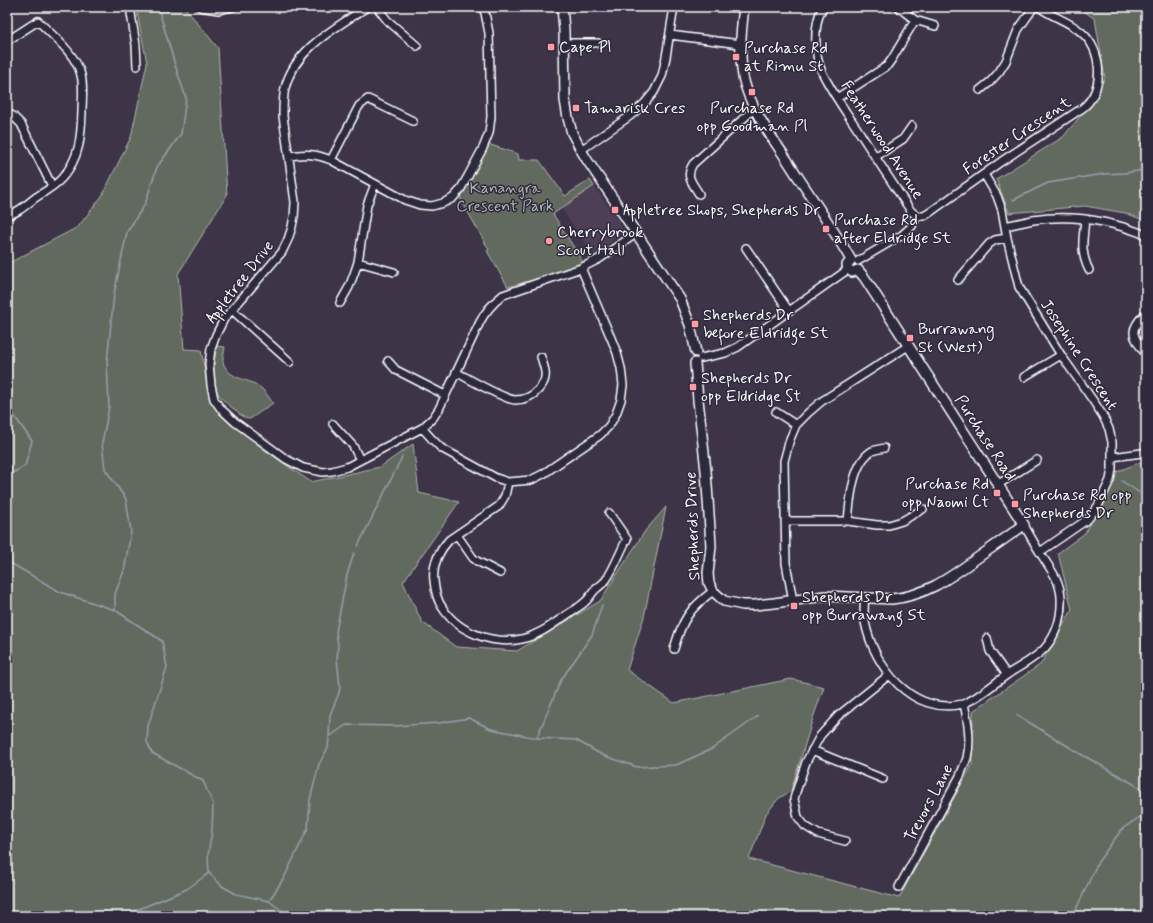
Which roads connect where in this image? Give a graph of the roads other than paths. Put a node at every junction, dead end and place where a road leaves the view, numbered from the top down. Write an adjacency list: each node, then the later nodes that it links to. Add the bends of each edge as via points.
1 (130, 7): 22 (street)
2 (200, 7): 3 (street, via 218,10)
3 (232, 7)
4 (367, 7): 30 (street, Appletree Drive, via 310,47 296,63 285,88 283,102)
5 (377, 7): 21 (street, via 387,20)
6 (482, 7): 34 (street, via 489,33 491,117 489,133 483,148 460,190 453,198 432,206 405,200)
7 (562, 7): 18 (main road, Shepherds Drive)
8 (674, 7): 16 (street)
9 (744, 7): 20 (main road, Purchase Road)
10 (822, 7): 24 (street, Featherwood Avenue, via 817,22 818,58 822,72)
11 (898, 7): 14 (street)
12 (1034, 7): 23 (street, via 1018,30 999,72)
13 (1039, 7): 33 (street, Forester Crescent, via 1074,26 1091,43 1097,56 1098,81 1086,105)
14 (915, 20): 15 (street); 24 (street, via 887,66)
15 (935, 26)
16 (670, 35): 20 (street); 29 (street, via 662,76 654,92 630,116)
17 (7, 41): 35 (street, via 38,21 78,66 83,91 81,138 71,166)
18 (564, 43): 19 (street); 29 (main road, Shepherds Drive, via 566,109)
19 (598, 43)
20 (740, 44): 25 (main road, Purchase Road, via 743,77)
21 (417, 46)
22 (137, 66)
23 (980, 90)
24 (837, 98): 31 (street, Featherwood Avenue)
25 (754, 109): 36 (street, via 689,170 689,178); 46 (main road, Purchase Road)
26 (7, 113): 35 (street, via 21,124)
27 (413, 121): 32 (street, via 368,99 359,106)
28 (912, 126): 31 (street, via 903,139)
29 (580, 150): 41 (main road, Shepherds Drive)
30 (289, 156): 32 (street, via 318,155); 52 (street, Appletree Drive, via 295,202 288,240 272,266)
31 (875, 157): 38 (street, Featherwood Avenue)
32 (331, 160): 34 (street)
33 (984, 174): 38 (street, Forester Crescent, via 929,213); 40 (street, Josephine Crescent, via 997,196)
34 (375, 184): 45 (street, via 367,205)
35 (52, 186): 37 (street)
36 (699, 194)
37 (7, 216)
38 (917, 216): 46 (street, via 912,226 902,235)
39 (1085, 220): 40 (street, via 1034,220); 42 (street, via 1100,221); 48 (street, via 1082,249)
40 (1005, 226): 43 (street, Josephine Crescent)
41 (637, 234): 47 (street, Appletree Drive); 59 (main road, Shepherds Drive, via 680,299)
42 (1146, 235)
43 (1007, 238): 50 (street, via 989,244); 56 (street, Josephine Crescent, via 1019,287)
44 (746, 248): 53 (street)
45 (358, 262): 49 (street); 51 (street, via 349,287)
46 (853, 265): 53 (street); 55 (main road, Purchase Road, via 864,277)
47 (581, 268): 62 (street, Appletree Drive, via 508,293 494,302 480,322); 74 (street, via 617,353 621,368 621,400 609,426 600,435 543,474 531,480)
48 (1089, 270)
49 (394, 272)
50 (958, 280)
51 (340, 302)
52 (232, 310): 61 (street); 72 (street, Appletree Drive, via 216,335 209,364 214,399 221,409 279,455 303,468 332,471)
53 (790, 311): 59 (street, via 738,347 725,353)
54 (1146, 313): 57 (street, via 1134,331 1135,338)
55 (908, 346): 67 (street, via 822,402); 75 (main road, Purchase Road)
56 (1060, 355): 63 (street); 71 (street, Josephine Crescent, via 1103,416 1109,428)
57 (1146, 355)
58 (541, 357): 62 (street, via 546,372 544,384 536,393 526,398 514,400 504,397)
59 (698, 358): 84 (main road, Shepherds Drive, via 698,400 711,546 709,583)
60 (388, 361): 64 (street, via 396,370)
61 (290, 362)
62 (456, 372): 64 (street, Appletree Drive)
63 (1024, 377)
64 (446, 395): 68 (street, Appletree Drive, via 439,409)
65 (776, 412): 67 (street)
66 (333, 424): 72 (street, via 353,446)
67 (796, 425): 78 (street, via 784,461)
68 (422, 428): 72 (street, Appletree Drive); 74 (street, via 441,448)
69 (884, 448): 79 (street, via 872,452 863,459 856,472)
70 (1146, 451): 71 (street)
71 (1112, 457): 82 (street, Josephine Crescent, via 1110,480 1098,506 1088,519)
72 (360, 460)
73 (1037, 460): 75 (street)
74 (508, 482): 81 (street, via 505,496 499,506)
75 (997, 485): 80 (main road, Purchase Road)
76 (923, 509): 79 (street, via 902,522 890,525 877,526)
77 (609, 513): 81 (street, via 627,540 605,581 585,602 548,628 522,639 508,640 479,635 461,627 442,608 437,597 434,575 437,556 449,540)
78 (785, 521): 79 (street); 86 (street, via 786,563)
79 (848, 521)
80 (1024, 526): 82 (street, Purchase Road); 85 (main road, Shepherds Drive, via 951,577 924,592 899,598)
81 (457, 535): 83 (street, via 477,562)
82 (1040, 552): 90 (street, Purchase Road, via 1058,582 1061,613 1054,635 1045,648)
83 (500, 573)
84 (713, 591): 86 (main road, Shepherds Drive, via 724,601 743,605); 88 (street, via 690,611 678,633)
85 (864, 598): 86 (main road, Shepherds Drive, via 825,596); 89 (street, Purchase Road, via 865,621 871,644)
86 (793, 601)
87 (987, 638): 90 (street, via 990,651)
88 (674, 649)
89 (889, 675): 91 (street, Purchase Road, via 899,686 926,703 938,706); 92 (street, via 838,716 820,736)
90 (1007, 675): 91 (street, Purchase Road)
91 (964, 704): 95 (street, Trevors Lane, via 970,738 967,758 960,776)
92 (812, 750): 93 (street); 94 (street, via 794,799 798,817 813,832)
93 (883, 779)
94 (845, 841)
95 (899, 887)

